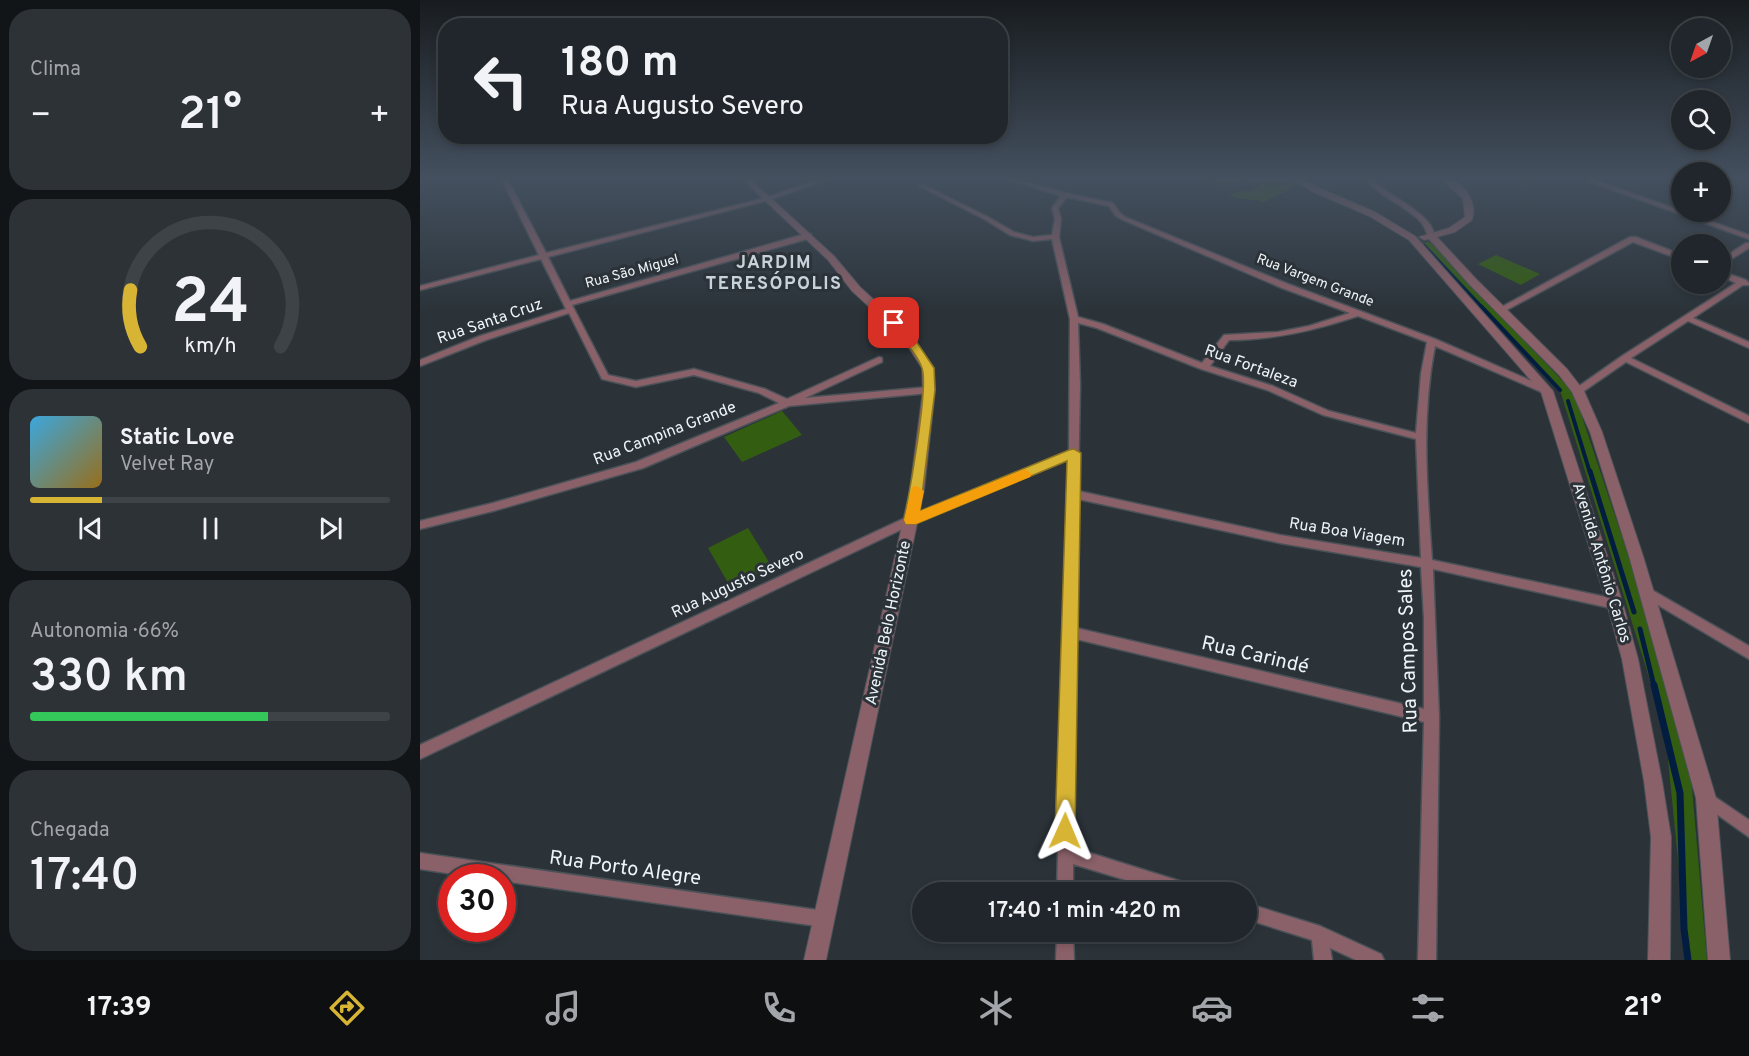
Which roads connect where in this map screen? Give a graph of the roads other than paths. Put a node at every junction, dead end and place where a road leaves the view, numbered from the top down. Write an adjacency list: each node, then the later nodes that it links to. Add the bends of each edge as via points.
1 (526, 223): 18 (street)
2 (673, 223): 18 (street)
3 (793, 223): 11 (street, Avenida Belo Horizonte)
4 (994, 223): 12 (street, via 1012,234 1033,239)
5 (1058, 223): 12 (street)
6 (1134, 223): 25 (street, Rua Vargem Grande)
7 (1387, 223): 15 (street, Avenida Antônio Carlos)
8 (1424, 223): 13 (street)
9 (1465, 223): 13 (street)
10 (1709, 223): 14 (street)
11 (808, 236): 23 (street, Rua São Miguel); 34 (street, Avenida Belo Horizonte, via 842,269 856,289 906,335 928,368)
12 (1056, 237): 26 (street)
13 (1432, 237): 15 (street); 24 (street, Avenida Antônio Carlos)
14 (1749, 237)
15 (1412, 238): 35 (street, Avenida Antônio Carlos)
16 (1749, 245): 19 (street)
17 (1671, 254): 24 (street, via 1633,239)
18 (543, 256): 22 (street); 23 (street)
19 (1731, 257)
20 (1731, 278): 21 (street)
21 (1746, 284): 27 (street)
22 (420, 288)
23 (569, 307): 32 (street, Rua Santa Cruz); 37 (street, via 605,377 636,384 694,372 762,391)
24 (1500, 309): 36 (street, Avenida Antônio Carlos)
25 (1359, 313): 28 (street, Rua Vargem Grande); 33 (street, via 1294,333 1227,337)
26 (1074, 319): 33 (street, Rua Fortaleza); 40 (street)
27 (1689, 319): 29 (street); 30 (street)
28 (1432, 341): 35 (street, Rua Vargem Grande); 39 (street, Rua Campos Sales)
29 (1749, 345)
30 (1625, 358): 36 (street); 38 (street)
31 (879, 360): 37 (street, Rua Campina Grande)
32 (420, 363)
33 (1204, 366): 39 (street, Rua Fortaleza, via 1270,388 1326,413)
34 (929, 390): 37 (street); 42 (street, Avenida Belo Horizonte)
35 (1547, 391): 46 (street, Avenida Antônio Carlos)
36 (1578, 391): 45 (street, Avenida Antônio Carlos, via 1596,432)
37 (787, 403): 43 (street, Rua Campina Grande, via 639,465)
38 (1749, 420)
39 (1420, 437): 44 (street, Rua Campos Sales)
40 (1074, 453): 41 (street); 42 (street, Rua Augusto Severo)
41 (1073, 494): 44 (street, Rua Boa Viagem, via 1280,539); 47 (street)
42 (911, 520): 50 (street, Rua Augusto Severo); 58 (street, Avenida Belo Horizonte)
43 (420, 525)
44 (1425, 563): 46 (street, Rua Boa Viagem); 49 (street, Rua Campos Sales)
45 (1645, 591): 48 (street); 51 (street, Avenida Antônio Carlos)
46 (1615, 604): 66 (street, Avenida Antônio Carlos, via 1630,659 1661,837)
47 (1069, 632): 49 (street, Rua Carindé); 53 (street)
48 (1749, 653)
49 (1432, 717): 65 (street, Rua Campos Sales)
50 (420, 752)
51 (1706, 798): 52 (street); 67 (street, Avenida Antônio Carlos)
52 (1749, 829)
53 (1065, 853): 55 (street); 56 (street)
54 (420, 861): 58 (street, Rua Porto Alegre)
55 (1065, 882)
56 (1158, 882)
57 (1257, 914): 59 (street)
58 (824, 919): 61 (street, Avenida Belo Horizonte)
59 (1320, 934): 63 (street); 64 (street)
60 (1065, 942): 62 (street)
61 (816, 960)
62 (1065, 960)
63 (1323, 960)
64 (1375, 960)
65 (1427, 960)
66 (1659, 960)
67 (1719, 960)

